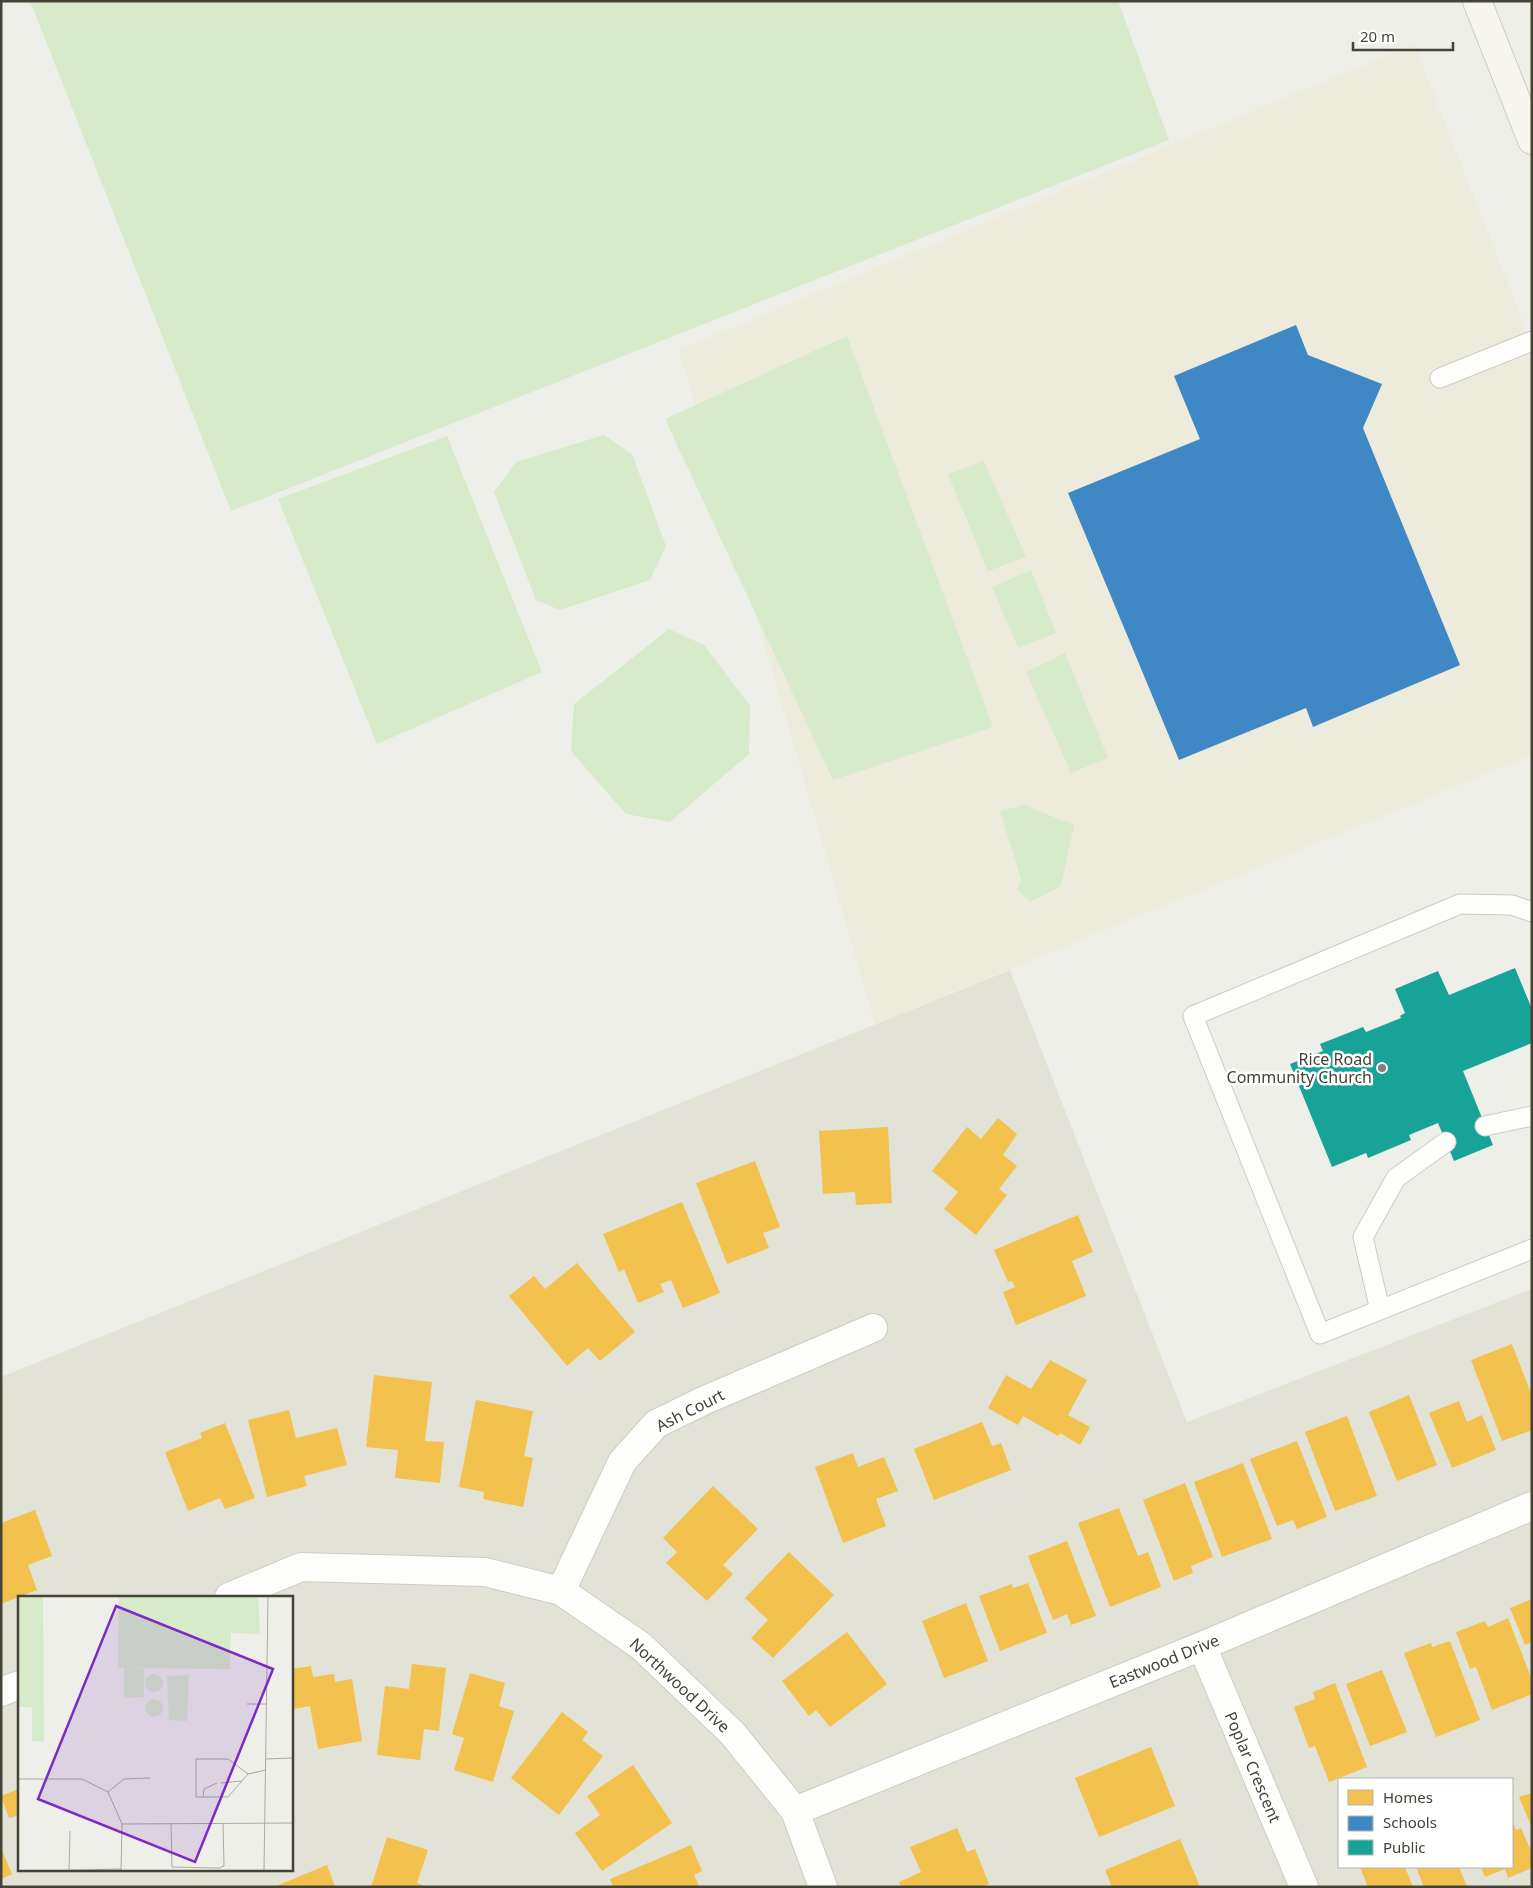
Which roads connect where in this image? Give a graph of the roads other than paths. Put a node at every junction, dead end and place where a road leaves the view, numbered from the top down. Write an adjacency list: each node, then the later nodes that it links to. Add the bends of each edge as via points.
1 (1477, 1): 2 (street)
2 (1532, 140)
3 (1532, 341): 4 (lane)
4 (1440, 378)
5 (1532, 912): 10 (lane, via 1512,905 1460,904 1193,1016 1320,1334)
6 (1532, 1116): 7 (lane)
7 (1485, 1126)
8 (1446, 1142): 10 (lane, via 1396,1178 1363,1237)
9 (1532, 1249): 10 (lane)
10 (1380, 1310)
11 (873, 1328): 13 (street, Ash Court, via 656,1424 622,1462)
12 (1532, 1506): 15 (street, Eastwood Drive)
13 (561, 1591): 14 (street, Northwood Drive, via 485,1572 301,1567); 18 (street, Northwood Drive, via 641,1646 733,1734)
14 (231, 1596)
15 (1202, 1646): 18 (street, Eastwood Drive); 20 (street, Poplar Crescent)
16 (18, 1685): 17 (street)
17 (1, 1692)
18 (795, 1812): 19 (street, Northwood Drive)
19 (823, 1887)
20 (1304, 1887)

